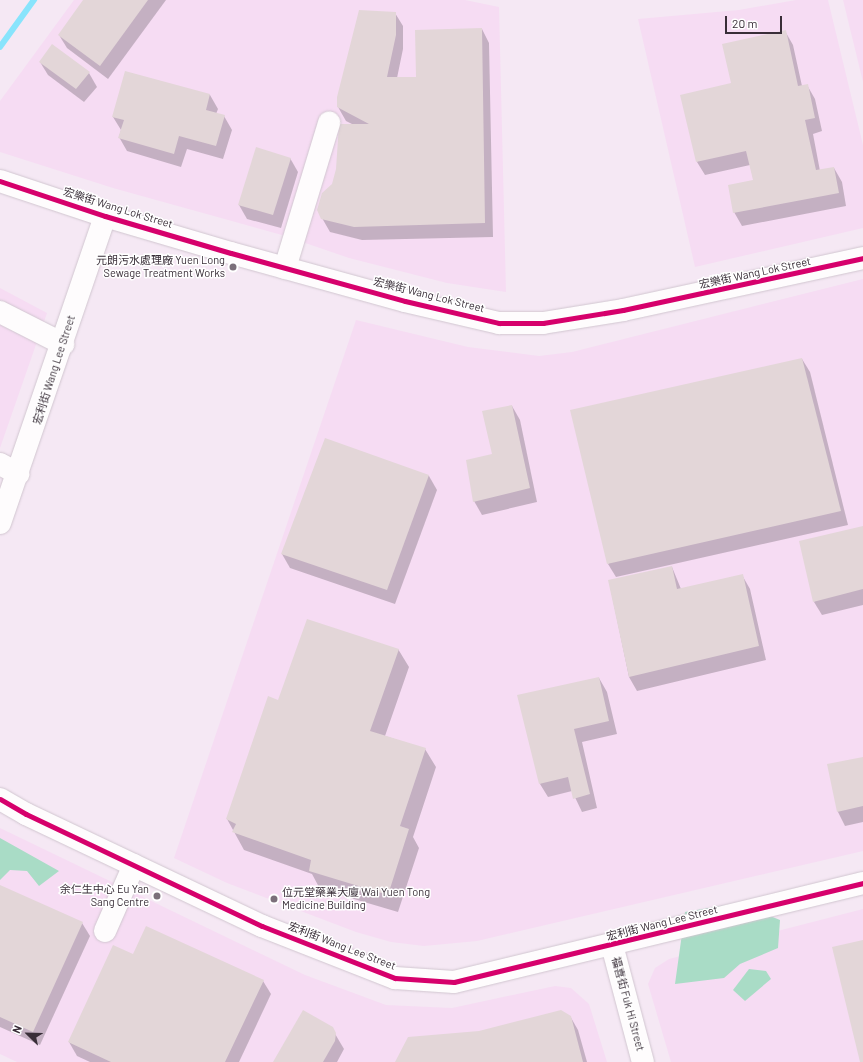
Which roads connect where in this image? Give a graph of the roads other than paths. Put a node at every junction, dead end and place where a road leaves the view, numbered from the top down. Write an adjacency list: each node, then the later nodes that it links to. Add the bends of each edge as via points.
1 (329, 123): 5 (street)
2 (0, 181): 3 (street, 宏樂街 Wang Lok Street)
3 (105, 216): 5 (street, 宏樂街 Wang Lok Street); 7 (street, 宏利街 Wang Lee Street)
4 (863, 258): 5 (street, 宏樂街 Wang Lok Street, via 623,310 522,324 499,323 405,301)
5 (285, 268)
6 (0, 313): 7 (street)
7 (62, 344): 8 (street, 宏利街 Wang Lee Street)
8 (9, 469): 9 (street, 宏利街 Wang Lee Street)
9 (1, 518)
10 (0, 799): 11 (street, 宏利街 Wang Lee Street)
11 (134, 865): 13 (street); 14 (street, 宏利街 Wang Lee Street, via 262,926 395,978 454,982)
12 (863, 883): 14 (street, 宏利街 Wang Lee Street)
13 (105, 931)
14 (612, 945): 15 (street, 福喜街 Fuk Hi Street)
15 (643, 1062)

